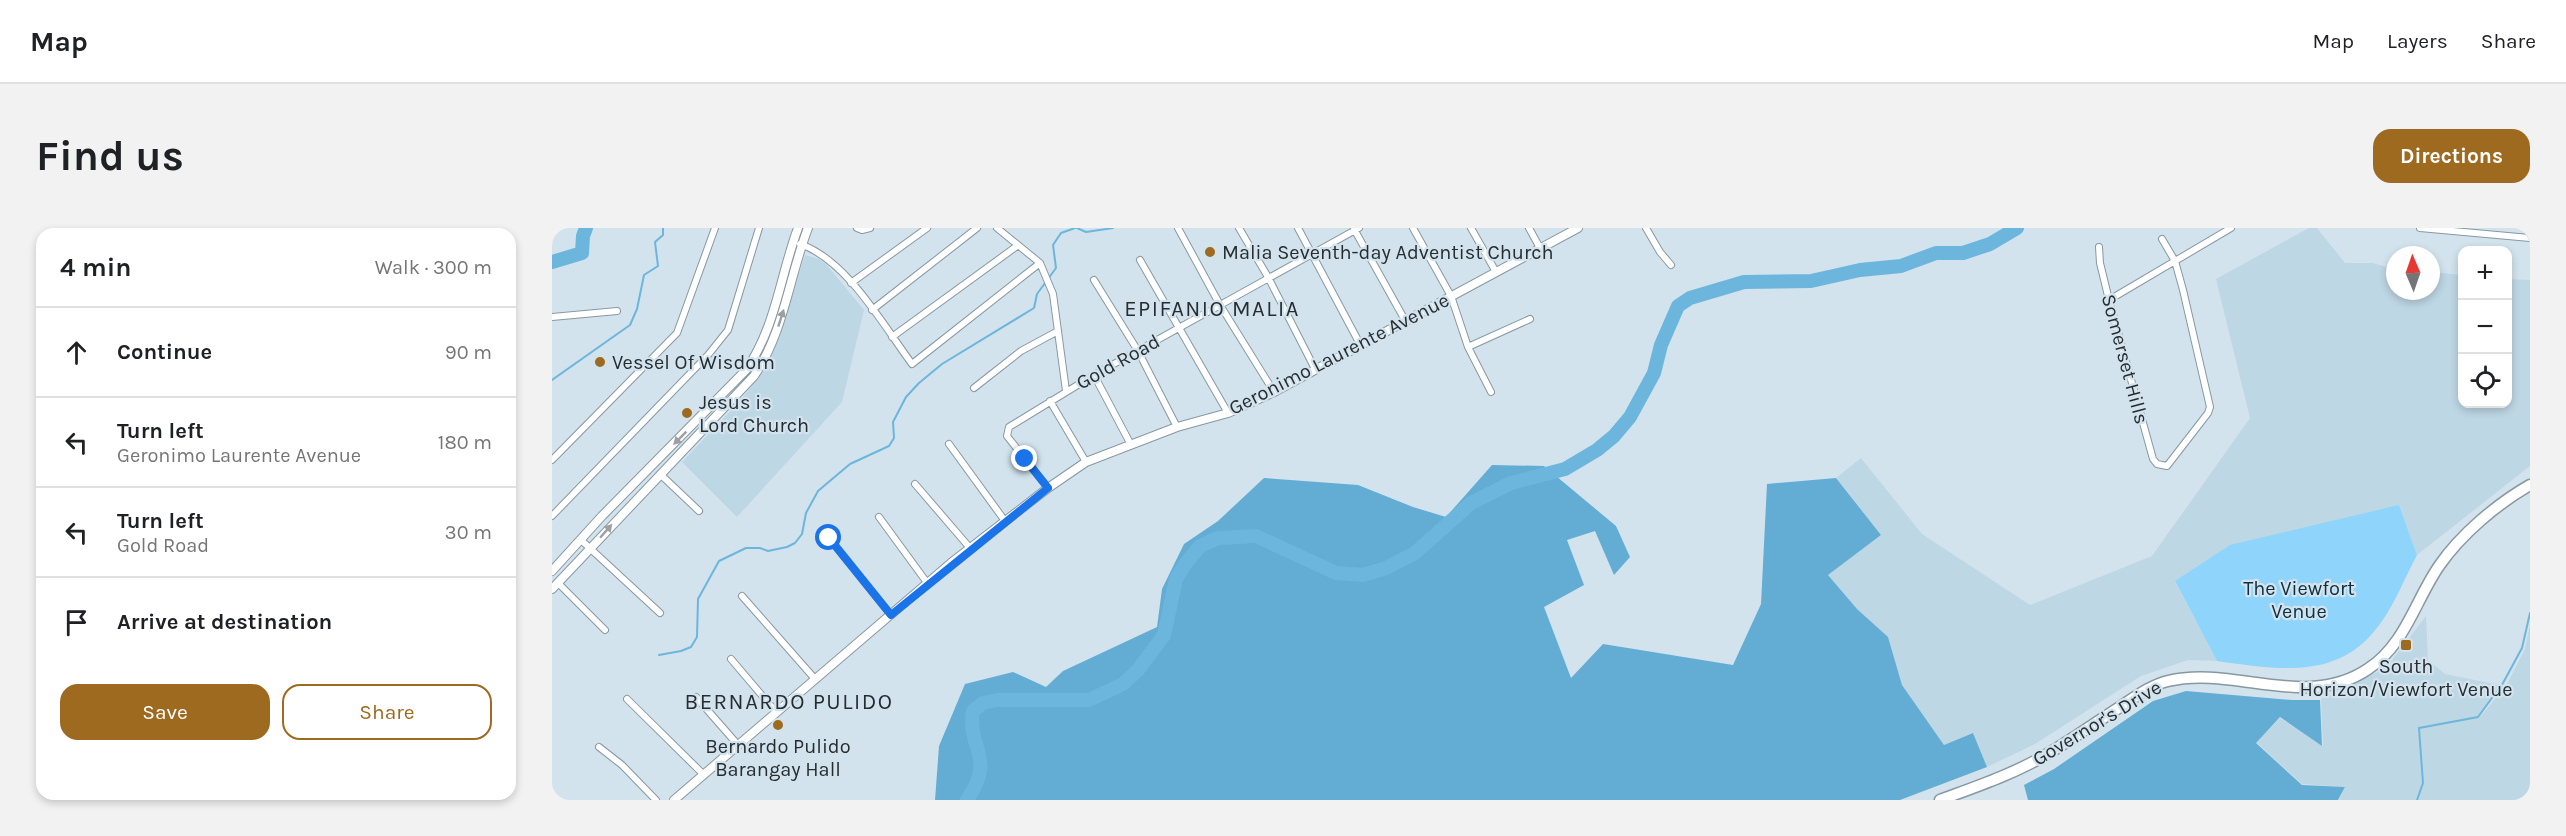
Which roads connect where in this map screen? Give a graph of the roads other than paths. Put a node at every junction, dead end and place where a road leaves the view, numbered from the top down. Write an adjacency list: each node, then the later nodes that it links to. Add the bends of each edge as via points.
1 (715, 228): 61 (street, via 678,333)
2 (759, 228): 70 (street, via 728,330)
3 (798, 228): 23 (street)
4 (808, 228): 23 (street)
5 (858, 228): 6 (street)
6 (870, 228)
7 (927, 228): 35 (street)
8 (977, 228): 39 (street)
9 (997, 228): 24 (street)
10 (1178, 228): 38 (street)
11 (1239, 228): 33 (street)
12 (1298, 228): 27 (street)
13 (1413, 228): 36 (street)
14 (1471, 228): 32 (street)
15 (1529, 228): 26 (street)
16 (1578, 228): 26 (street, Geronimo Laurente Avenue)
17 (1646, 228): 31 (street)
18 (2230, 228): 29 (street)
19 (2420, 228): 21 (street)
20 (1356, 229): 27 (street, Gold Road); 43 (street)
21 (2530, 238)
22 (2162, 239): 29 (street)
23 (798, 243): 35 (street, via 840,270); 63 (street, one-way to 23, via 762,364 781,321); 67 (street, one-way to 67, via 754,359)
24 (1017, 246): 30 (street); 46 (street)
25 (2099, 247): 37 (street, Somerset Hills)
26 (1540, 248): 32 (street, Geronimo Laurente Avenue)
27 (1312, 254): 33 (street, Gold Road); 47 (street)
28 (1140, 260): 44 (street)
29 (2175, 261): 37 (street); 37 (street, Somerset Hills, via 2210,407 2167,466 2153,459)
30 (1040, 263): 45 (street, via 1053,294); 46 (street, via 912,364)
31 (1671, 265)
32 (1496, 272): 36 (street, Geronimo Laurente Avenue)
33 (1268, 277): 38 (street, Gold Road); 50 (street)
34 (1094, 280): 49 (street)
35 (851, 284): 39 (street)
36 (1451, 296): 43 (street, Geronimo Laurente Avenue); 48 (street)
37 (2109, 300)
38 (1220, 305): 44 (street, Gold Road); 54 (street)
39 (872, 310): 46 (street)
40 (617, 311): 41 (street)
41 (552, 318)
42 (1530, 319): 48 (street)
43 (1406, 322): 47 (street, Geronimo Laurente Avenue)
44 (1181, 327): 49 (street, Gold Road); 57 (street)
45 (1058, 331): 52 (street, via 1021,351); 53 (street)
46 (892, 337)
47 (1361, 346): 50 (street, Geronimo Laurente Avenue)
48 (1468, 347): 55 (street)
49 (1138, 351): 51 (street, Gold Road); 58 (street)
50 (1315, 369): 54 (street, Geronimo Laurente Avenue)
51 (1094, 375): 53 (street, Gold Road); 59 (street)
52 (974, 388)
53 (1066, 390): 56 (street, Gold Road)
54 (1274, 392): 57 (street, Geronimo Laurente Avenue)
55 (1491, 392)
56 (1050, 401): 62 (street); 66 (street, via 1007,431)
57 (1228, 413): 58 (street, Geronimo Laurente Avenue)
58 (1177, 427): 59 (street, Geronimo Laurente Avenue)
59 (1130, 443): 62 (street, Geronimo Laurente Avenue)
60 (949, 444): 72 (street)
61 (552, 460)
62 (1086, 462): 66 (street, Geronimo Laurente Avenue)
63 (660, 474): 68 (street); 69 (street)
64 (915, 484): 75 (street)
65 (2530, 484): 94 (highway, Governor's Drive, via 2452,550 2438,567 2397,641 2382,658 2352,679 2308,688 2206,677 2165,682 2146,690 2044,756)
66 (1048, 488): 72 (street, Geronimo Laurente Avenue)
67 (613, 506): 69 (street); 74 (street)
68 (699, 511)
69 (621, 515): 76 (street, one-way to 69)
70 (552, 516)
71 (879, 517): 78 (street)
72 (1005, 521): 75 (street, Geronimo Laurente Avenue)
73 (829, 538): 82 (street)
74 (582, 540): 76 (street); 77 (street)
75 (970, 548): 78 (street, Geronimo Laurente Avenue)
76 (591, 549): 79 (street); 81 (street)
77 (552, 571)
78 (928, 584): 82 (street, Geronimo Laurente Avenue)
79 (555, 586): 83 (street)
80 (742, 596): 85 (street)
81 (660, 613)
82 (891, 615): 85 (street, Geronimo Laurente Avenue)
83 (605, 630)
84 (731, 659): 88 (street)
85 (815, 679): 88 (street, Geronimo Laurente Avenue)
86 (696, 697): 89 (street)
87 (627, 699): 91 (street)
88 (776, 711): 89 (street, Geronimo Laurente Avenue)
89 (738, 745): 91 (street, Geronimo Laurente Avenue)
90 (599, 747): 92 (street)
91 (704, 775): 93 (street, Geronimo Laurente Avenue)
92 (656, 800)
93 (674, 800)
94 (1940, 800)

